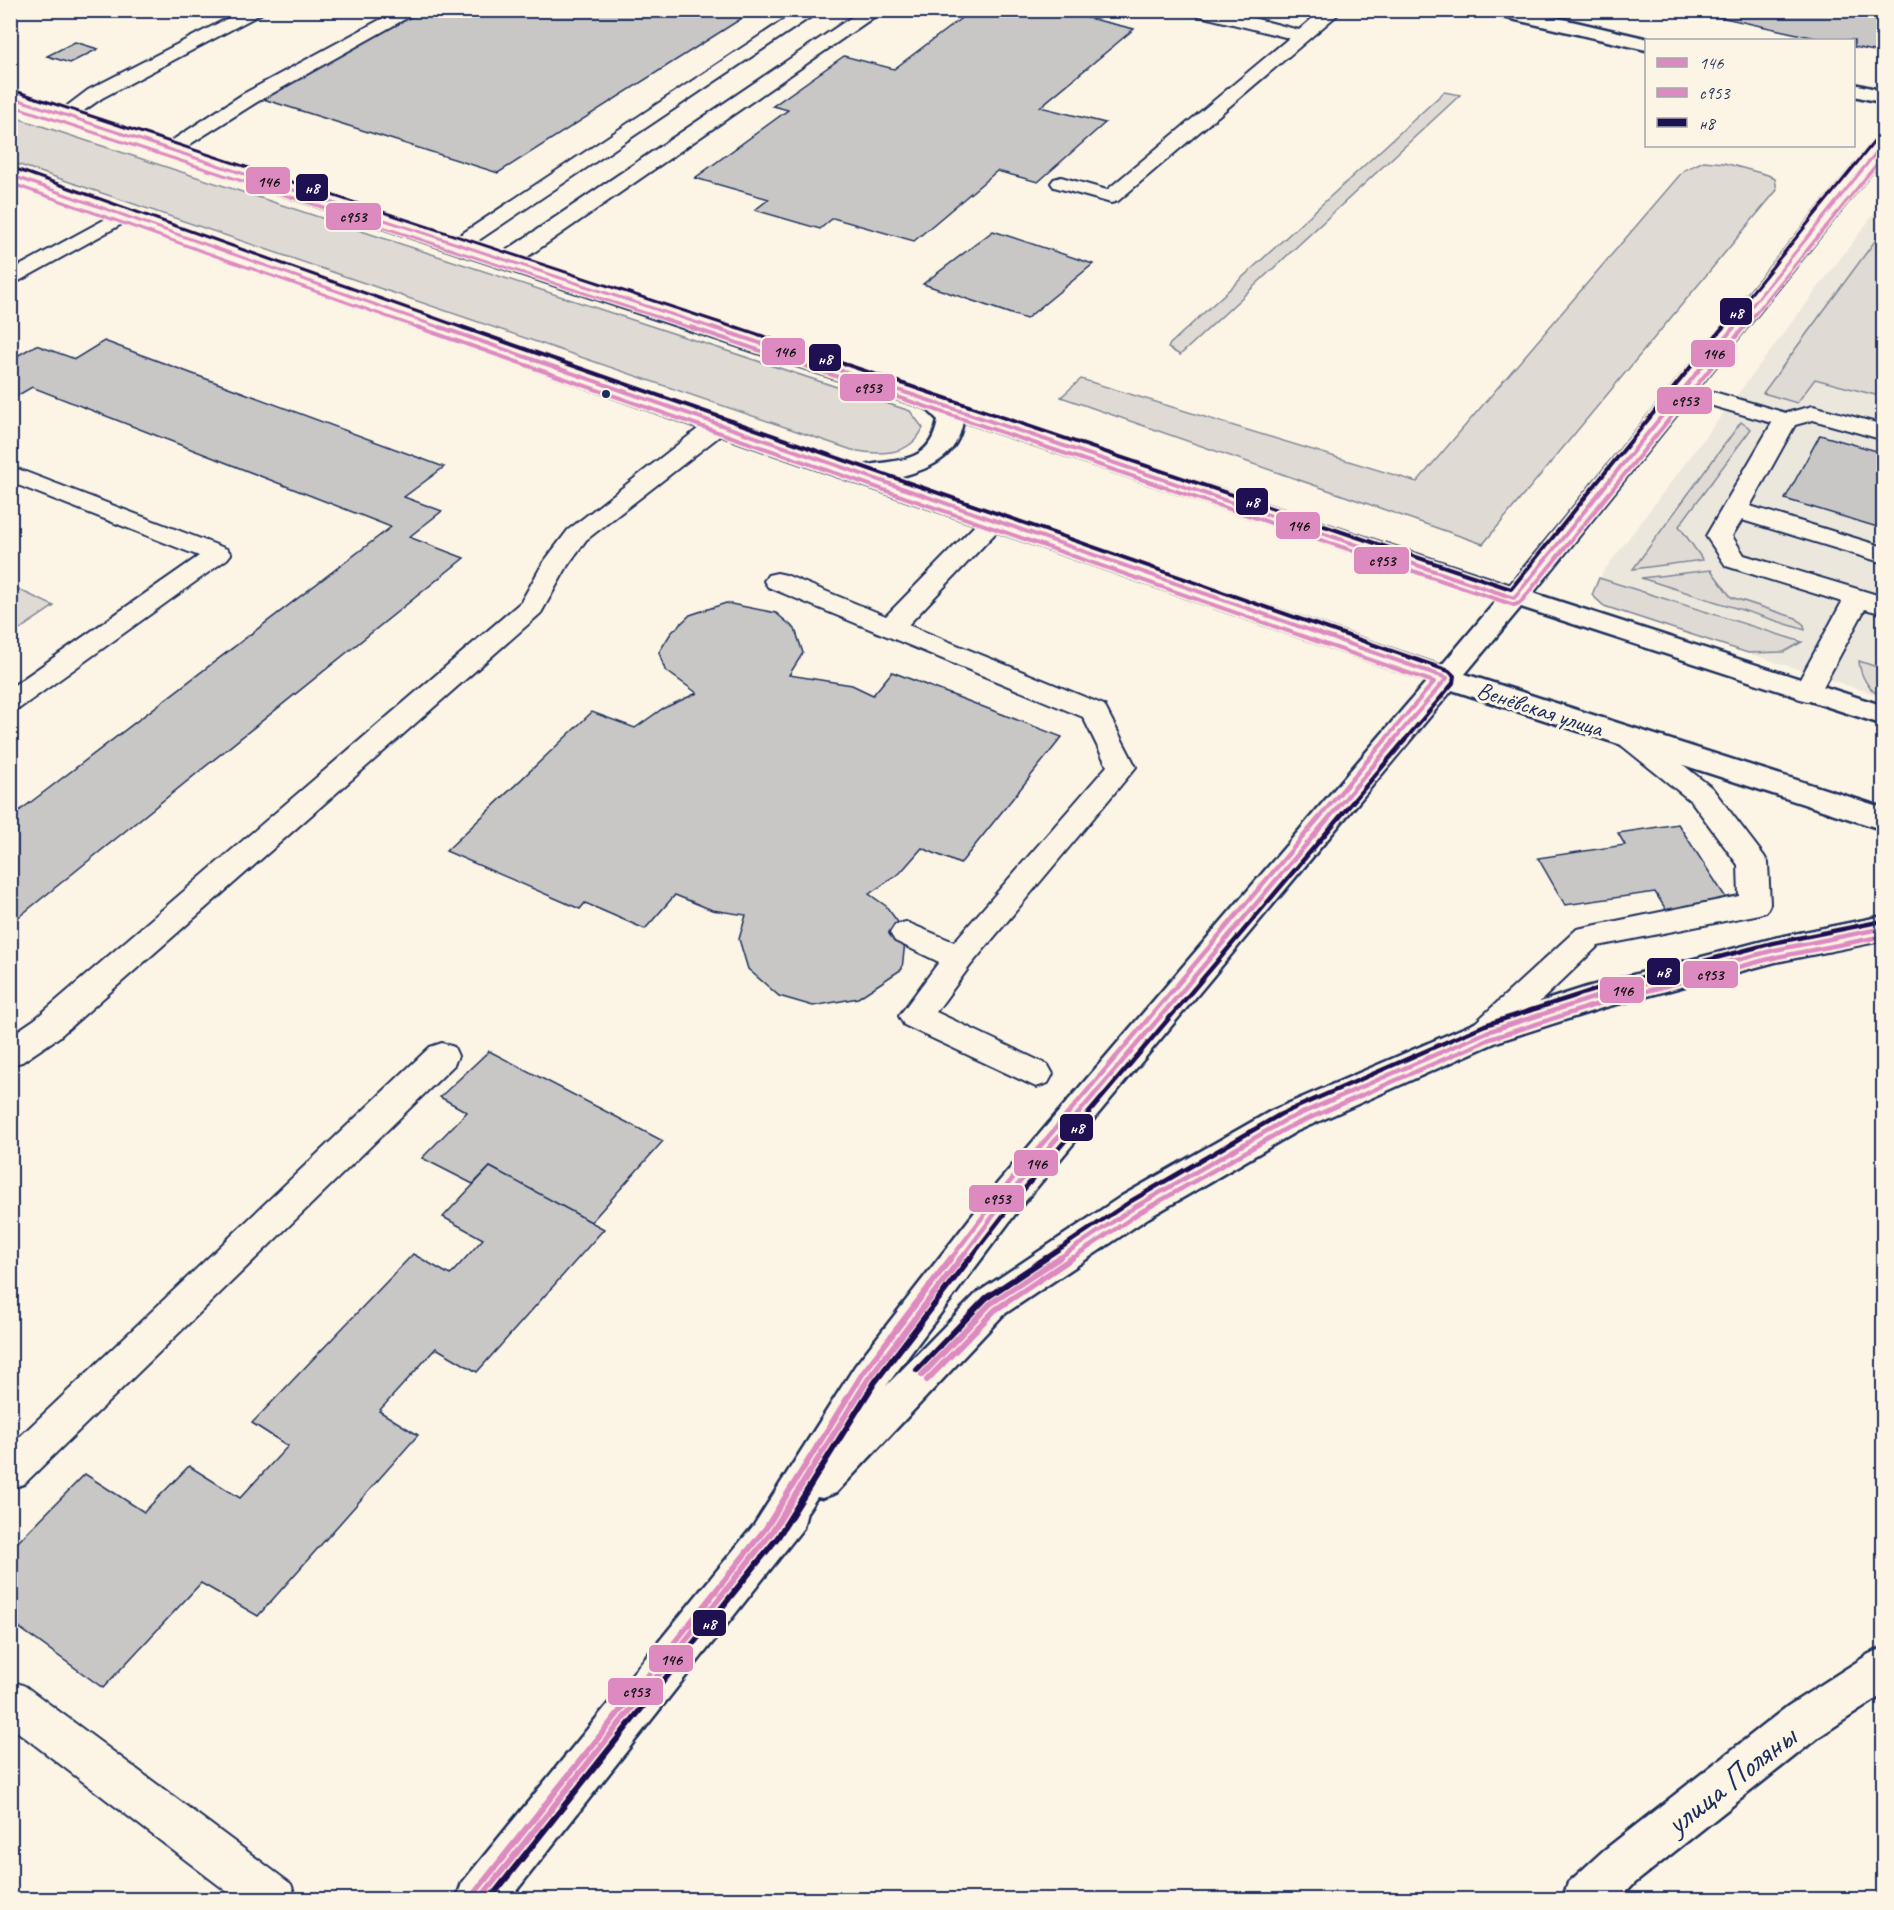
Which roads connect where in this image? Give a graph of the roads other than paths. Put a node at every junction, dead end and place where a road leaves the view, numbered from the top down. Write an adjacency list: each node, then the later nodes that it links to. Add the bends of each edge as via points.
1 (259, 10): 13 (lane, via 95,94)
2 (412, 10): 15 (lane, via 250,98)
3 (812, 10): 19 (lane)
4 (875, 10): 20 (lane)
5 (1198, 10): 8 (lane)
6 (1334, 10): 8 (lane)
7 (1497, 10): 9 (main road)
8 (1302, 36): 17 (lane, via 1111,197)
9 (1645, 44)
10 (1855, 90): 12 (main road)
11 (10, 97): 13 (main road)
12 (1884, 97)
13 (65, 115): 15 (main road)
14 (1884, 142): 22 (main road)
15 (169, 149): 19 (main road)
16 (10, 175): 18 (main road, Венёвская улица)
17 (1061, 183)
18 (124, 215): 21 (lane); 25 (main road, Венёвская улица)
19 (459, 243): 20 (main road)
20 (509, 259): 23 (main road)
21 (10, 280)
22 (1683, 390): 24 (lane); 33 (main road)
23 (935, 403): 28 (main road, via 951,419 951,434 939,451 917,465 892,473); 33 (main road)
24 (1786, 420): 26 (lane, via 1813,413); 29 (lane)
25 (717, 426): 28 (main road, Венёвская улица); 47 (lane, via 577,535 532,607 46,1028)
26 (1884, 433)
27 (10, 473): 39 (lane, via 218,554)
28 (859, 473): 30 (main road, Венёвская улица)
29 (1735, 510): 31 (lane); 34 (lane, via 1719,536 1735,560)
30 (994, 520): 36 (lane); 37 (main road, Венёвская улица)
31 (1884, 555)
32 (777, 581): 36 (lane)
33 (1514, 598): 37 (main road); 38 (main road)
34 (1857, 598): 35 (lane); 38 (lane)
35 (1884, 606)
36 (890, 628): 45 (lane, via 1095,711 1122,767)
37 (1447, 678): 41 (main road, Венёвская улица); 51 (main road, via 1009,1196 869,1378)
38 (1807, 692): 40 (main road)
39 (10, 702)
40 (1884, 716)
41 (1632, 738): 42 (main road, Венёвская улица); 46 (lane, via 1702,795 1753,863 1755,904 1588,937)
42 (1884, 819)
43 (1884, 928): 46 (main road, via 1764,952 1599,996)
44 (906, 933): 45 (lane)
45 (959, 958): 49 (lane, via 915,1016)
46 (1487, 1032): 51 (main road, via 1284,1122 1135,1207 990,1304)
47 (10, 1053)
48 (442, 1056): 50 (lane)
49 (1036, 1074)
50 (10, 1472)
51 (772, 1532): 55 (main road)
52 (1884, 1669): 56 (main road, улица Поляны, via 1804,1721 1619,1867)
53 (10, 1700): 54 (lane)
54 (274, 1899)
55 (479, 1899)
56 (1585, 1899)

